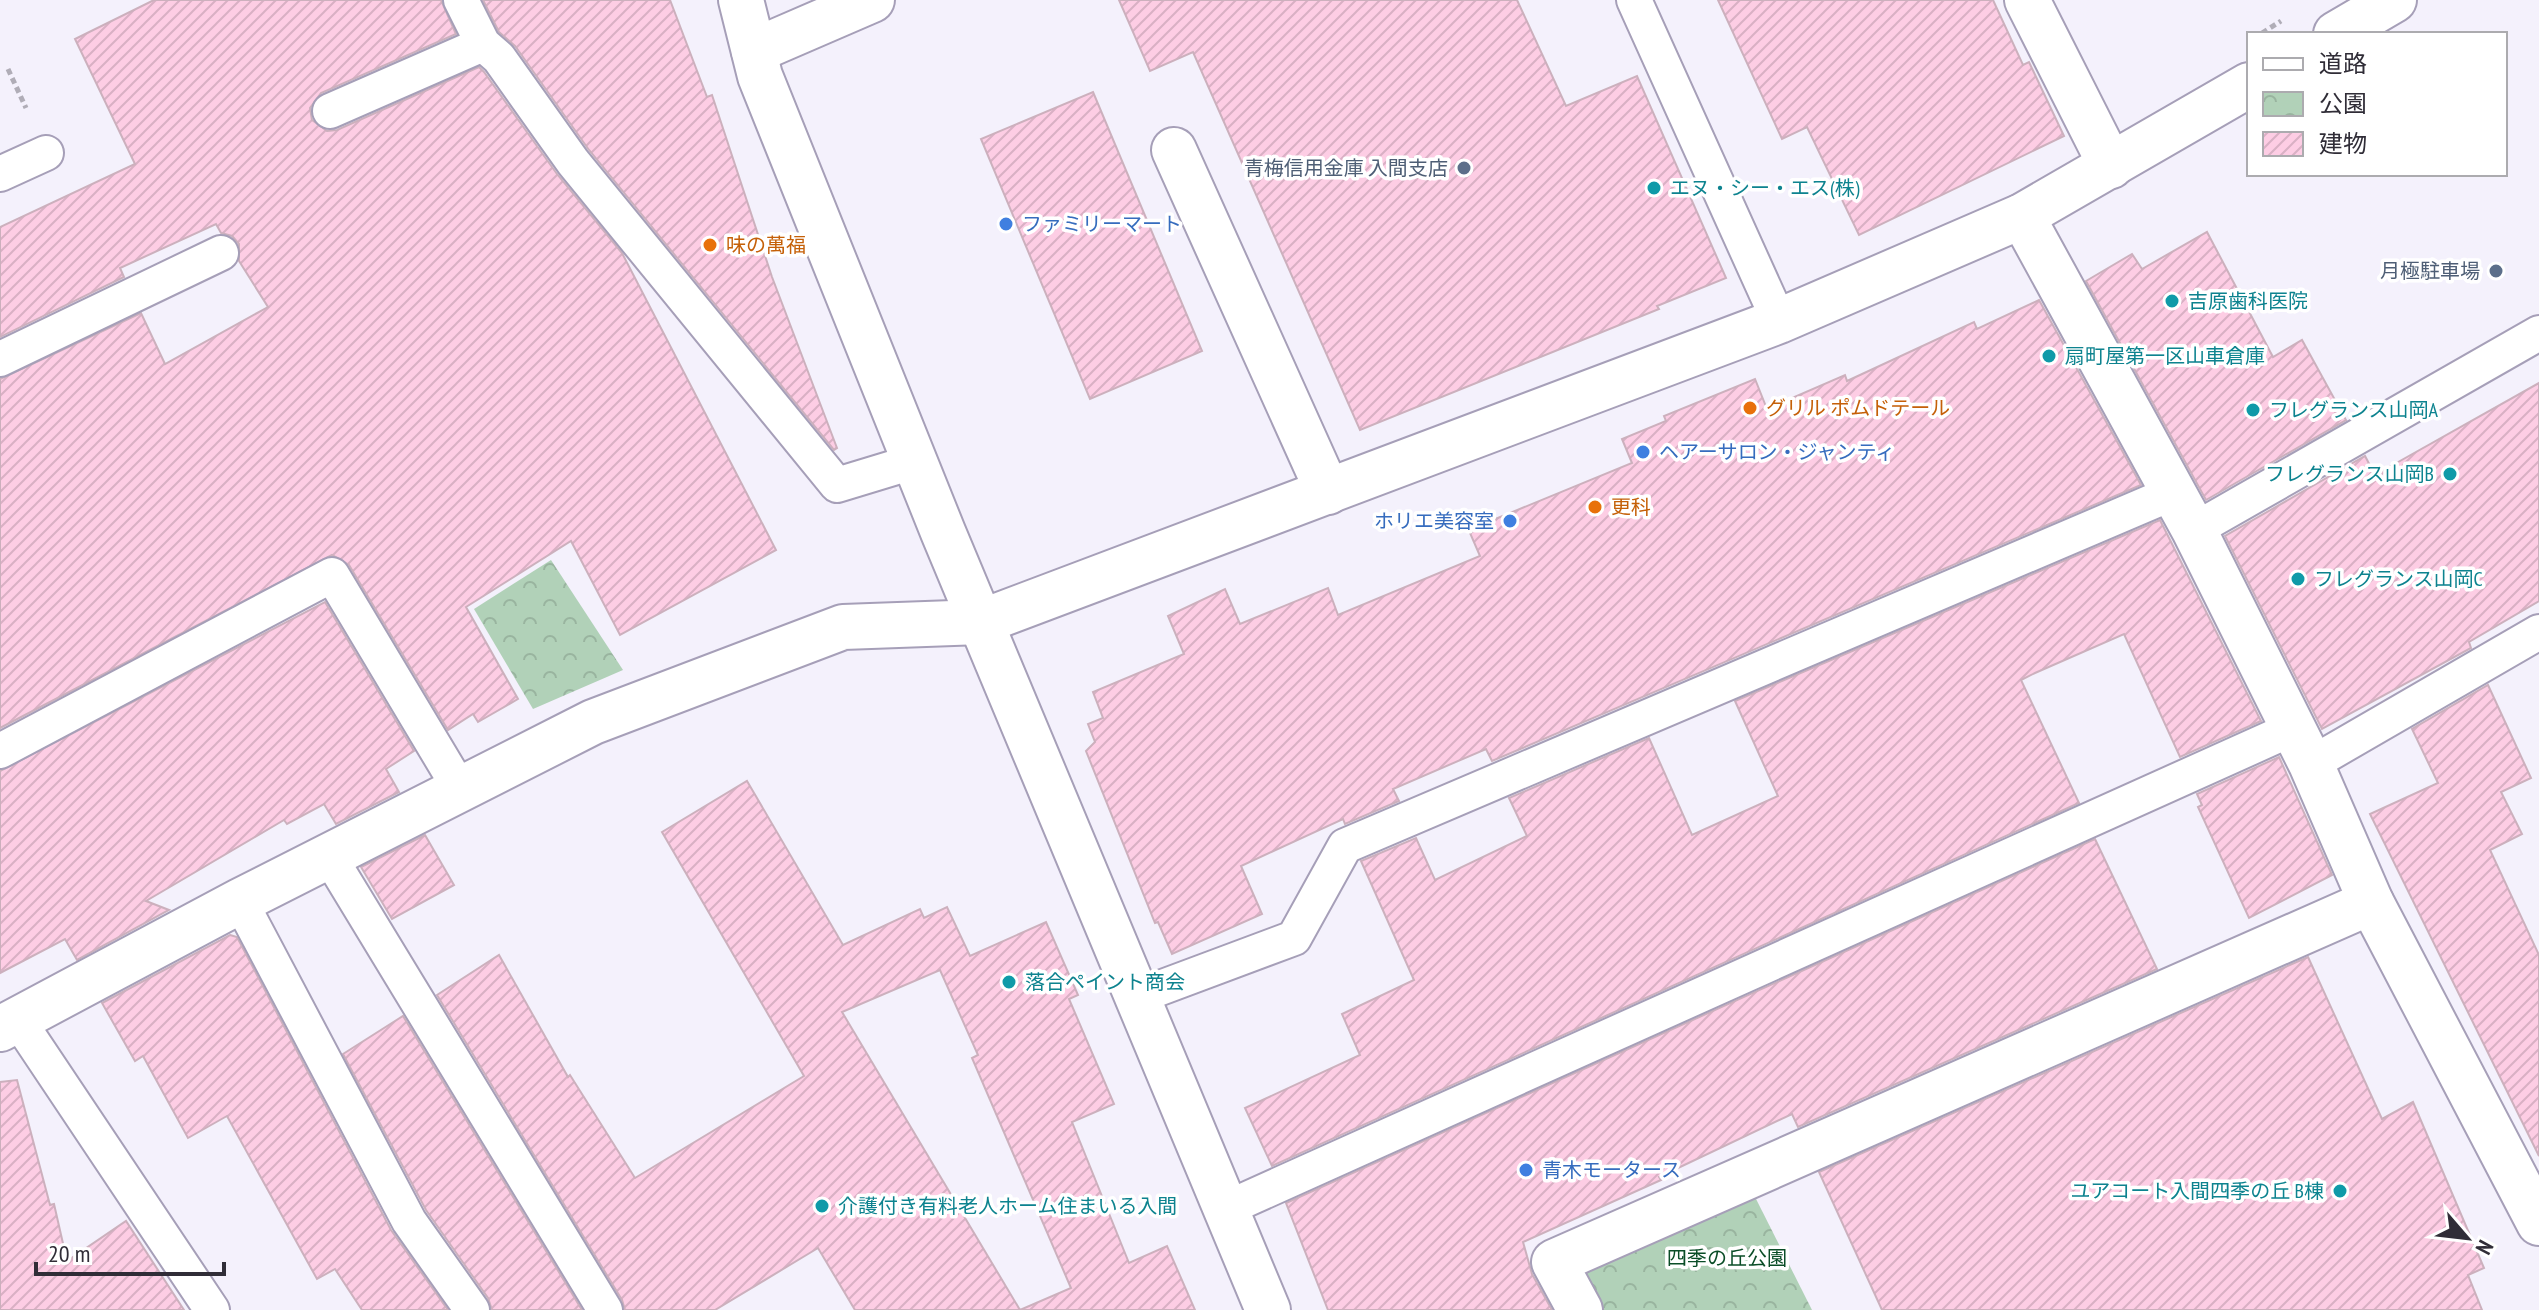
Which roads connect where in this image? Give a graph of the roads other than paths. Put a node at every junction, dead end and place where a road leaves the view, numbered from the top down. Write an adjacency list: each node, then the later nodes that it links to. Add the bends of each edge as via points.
1 (461, 0): 8 (lane)
2 (741, 0): 9 (street)
3 (872, 0): 9 (street)
4 (1634, 0): 18 (lane)
5 (2027, 0): 14 (street)
6 (2394, 0): 7 (street)
7 (2339, 32)
8 (483, 44): 11 (lane); 21 (lane, via 837,485)
9 (754, 51): 21 (street)
10 (2247, 86): 14 (street)
11 (330, 111)
12 (1174, 150): 22 (street)
13 (46, 153): 15 (lane)
14 (2111, 166): 16 (street)
15 (0, 174)
16 (2022, 216): 18 (street); 23 (street)
17 (221, 253): 20 (lane)
18 (1779, 321): 22 (street)
19 (2539, 333): 23 (lane)
20 (0, 359)
21 (916, 461): 24 (street)
22 (1328, 492): 24 (street)
23 (2185, 511): 26 (street); 32 (lane, via 1345,846 1294,938)
24 (981, 622): 28 (street, via 843,627 593,722); 32 (street)
25 (2539, 632): 26 (lane)
26 (2302, 746): 31 (street); 35 (lane)
27 (0, 751): 28 (lane, via 332,575)
28 (460, 789): 29 (street)
29 (329, 856): 30 (street); 38 (lane)
30 (240, 901): 33 (street); 37 (lane, via 409,1221)
31 (2371, 902): 34 (street); 40 (street, via 1554,1262)
32 (1136, 997): 35 (street)
33 (9, 1024): 36 (lane)
34 (2533, 1198)
35 (1225, 1209): 39 (street)
36 (212, 1310)
37 (472, 1310)
38 (605, 1310)
39 (1268, 1310)
40 (1580, 1310)

